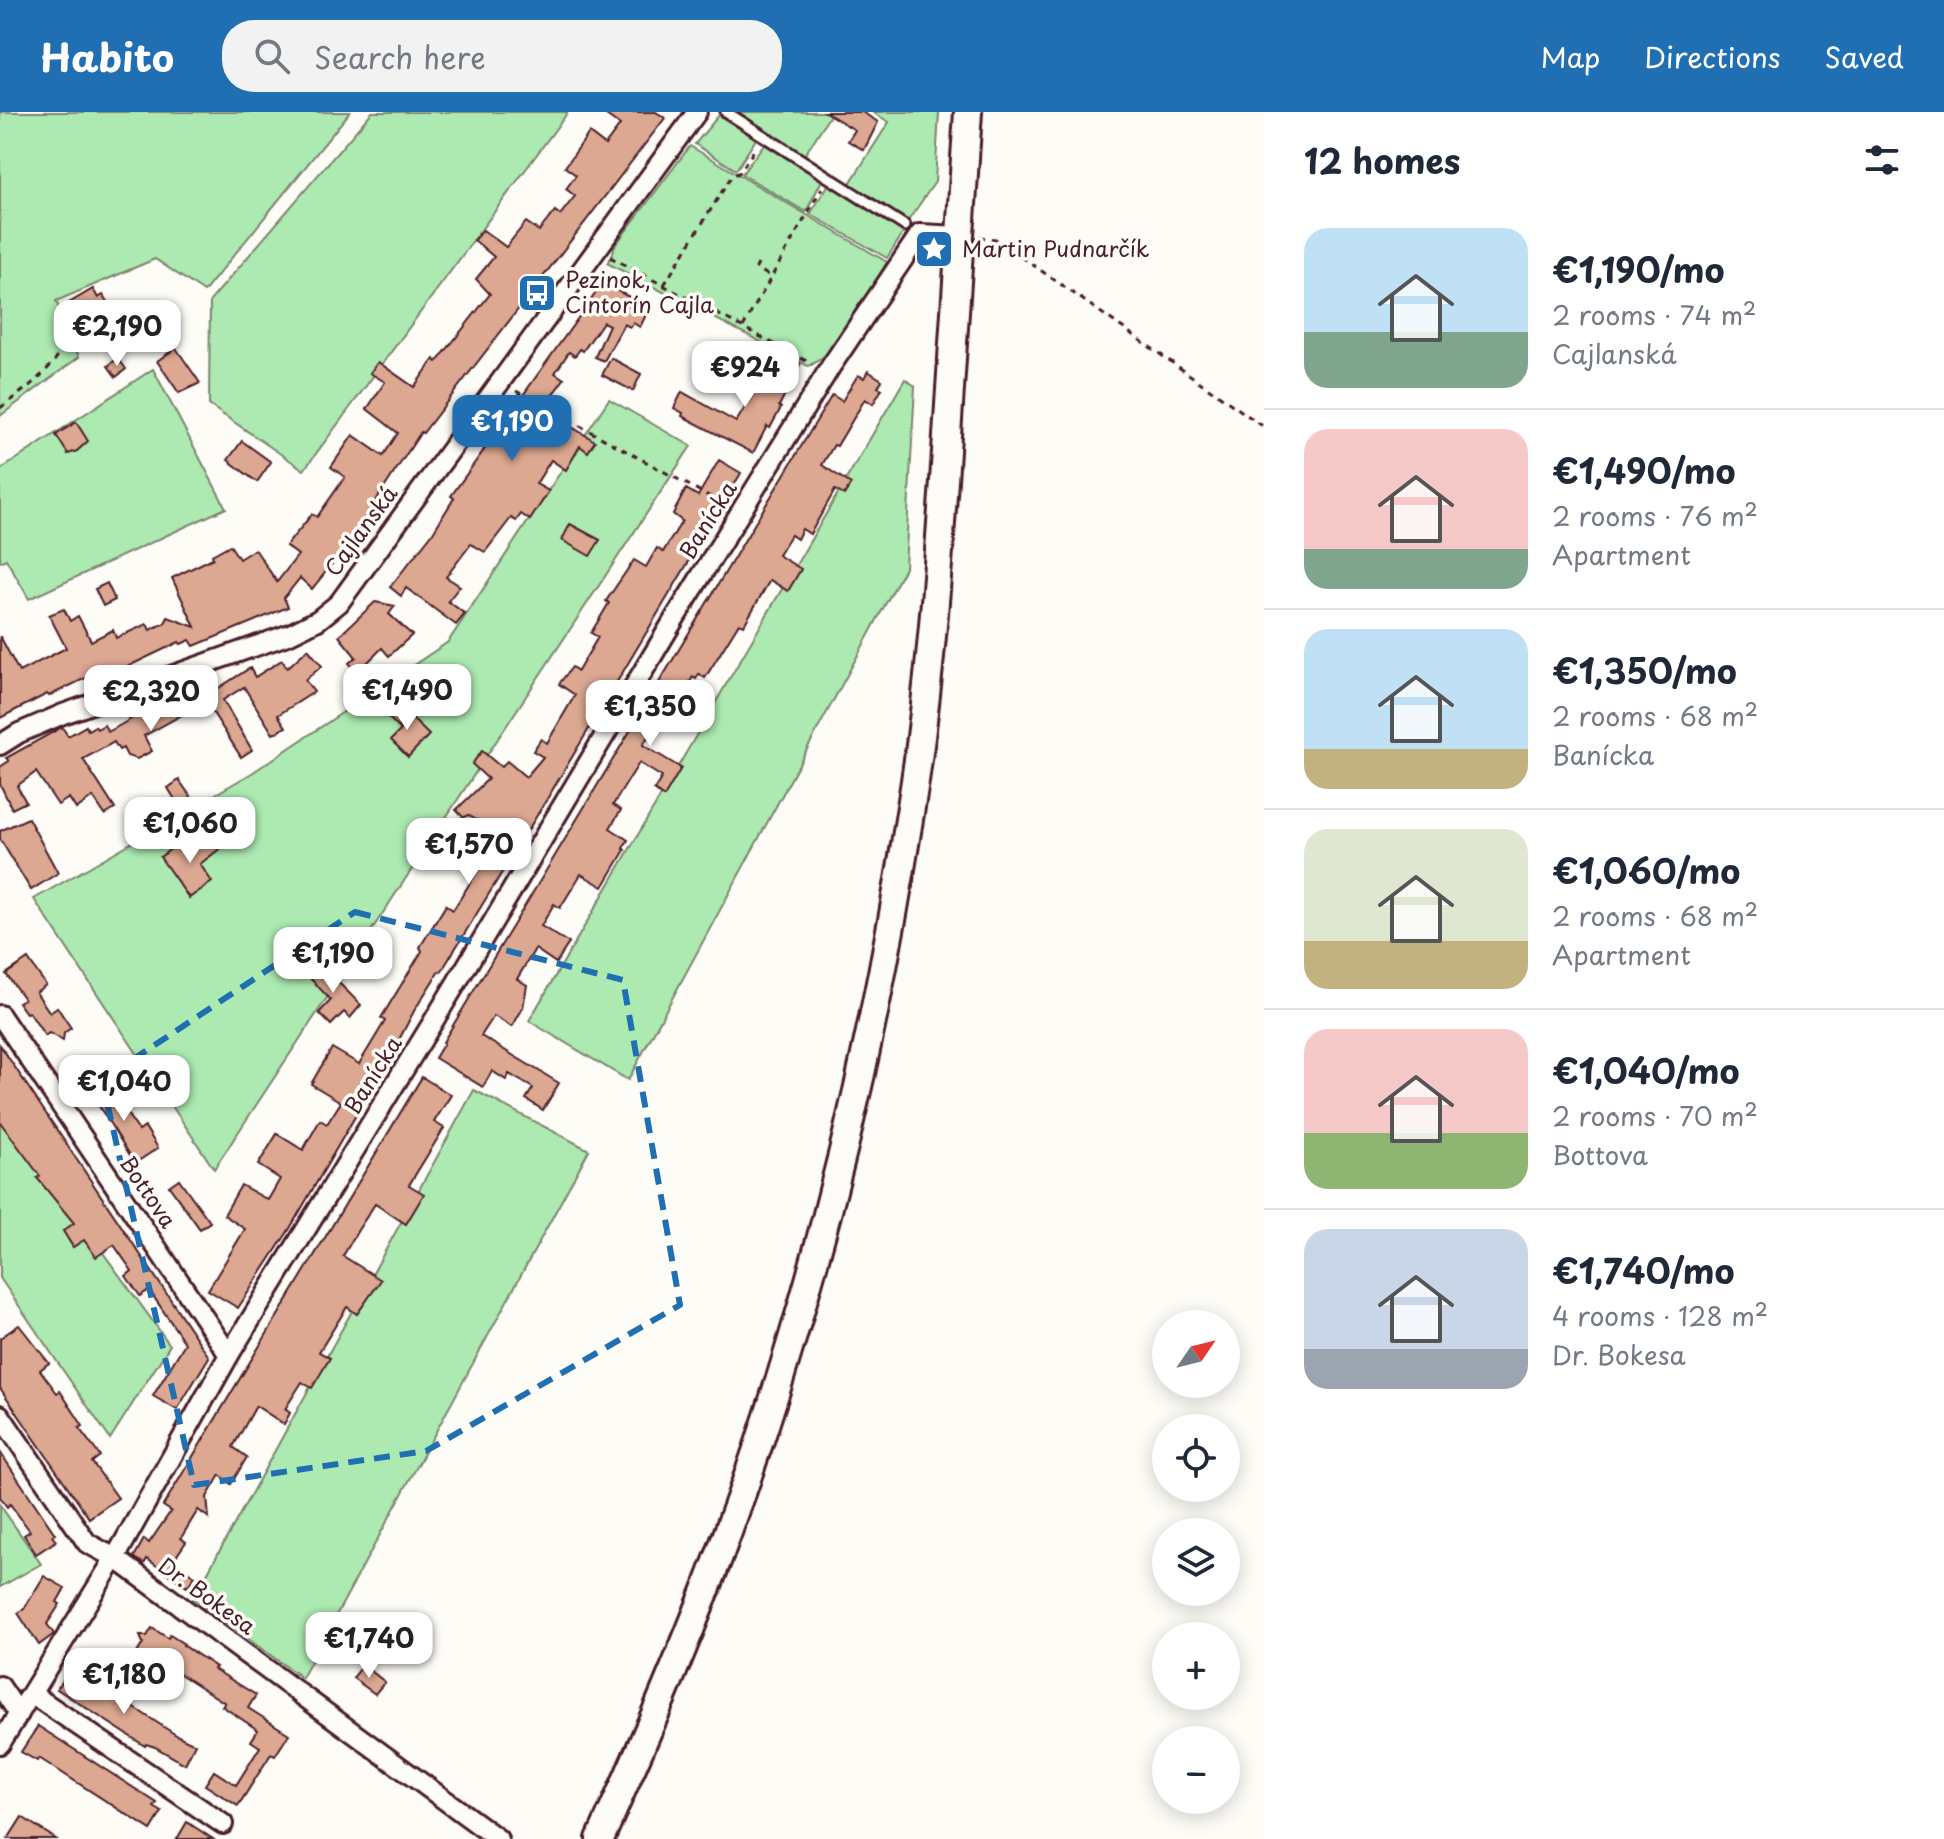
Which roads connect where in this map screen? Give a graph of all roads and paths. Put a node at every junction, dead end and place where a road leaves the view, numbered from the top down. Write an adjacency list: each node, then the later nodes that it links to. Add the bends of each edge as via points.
1 (697, 112): 19 (street, Cajlanská, via 339,603 290,634 63,714)
2 (726, 112): 4 (lane)
3 (968, 112): 7 (main road)
4 (763, 136): 5 (lane); 11 (path)
5 (828, 177): 6 (lane); 10 (path)
6 (913, 230): 7 (street); 21 (street, Banícka)
7 (960, 236): 17 (path, via 996,239); 30 (main road, via 924,714 867,1042 816,1249 760,1435 676,1666)
8 (605, 252): 11 (path)
9 (758, 264): 10 (path, via 756,268)
10 (771, 277): 12 (path)
11 (664, 285): 12 (path)
12 (743, 327): 14 (path, via 815,366)
13 (65, 345): 16 (path, via 54,364)
14 (810, 374)
15 (506, 385): 18 (path)
16 (0, 408)
17 (1264, 427)
18 (730, 508)
19 (0, 745)
20 (0, 1015): 21 (street, Bottova)
21 (229, 1355): 23 (street, Banícka)
22 (0, 1415): 23 (street, Dr. Bokesa, via 87,1543)
23 (115, 1558): 25 (street, Banícka); 29 (street, Dr. Bokesa)
24 (0, 1686): 26 (street)
25 (32, 1694): 26 (street, Banícka); 28 (street)
26 (19, 1714): 27 (street, Banícka)
27 (0, 1744)
28 (223, 1824)
29 (498, 1839)
30 (600, 1839)

